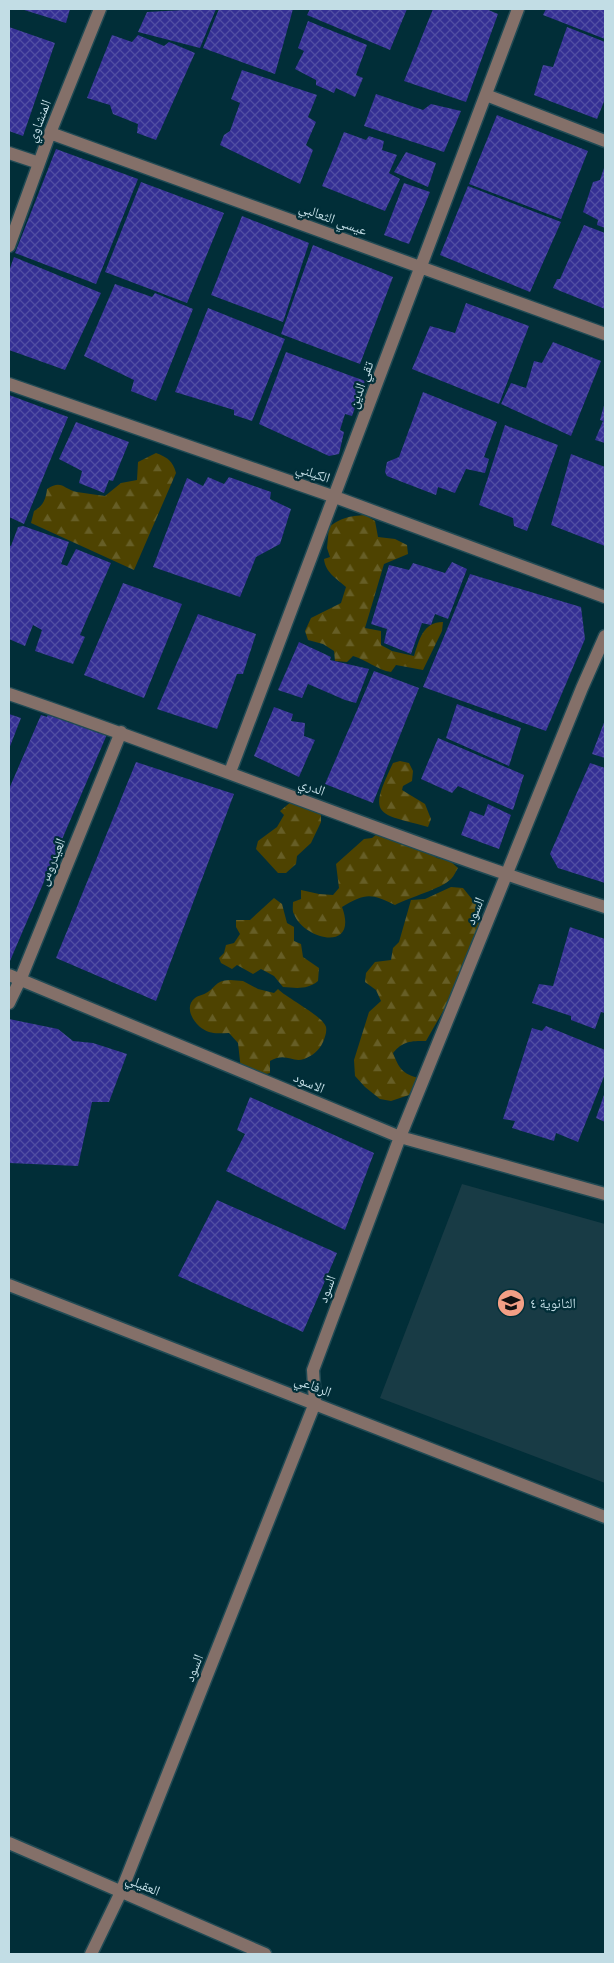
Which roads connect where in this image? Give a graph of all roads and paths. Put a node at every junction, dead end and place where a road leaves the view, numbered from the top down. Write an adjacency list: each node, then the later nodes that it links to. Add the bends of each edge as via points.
1 (100, 9): 4 (street, المنشاوي)
2 (518, 9): 3 (street, تقي الدين)
3 (486, 95): 5 (street); 9 (street, تقي الدين)
4 (50, 133): 7 (street, المنشاوي); 9 (street, عيسي الثعالبي)
5 (605, 141)
6 (9, 153): 7 (street)
7 (39, 164): 8 (street, المنشاوي)
8 (9, 246)
9 (421, 267): 10 (street, عيسي الثعالبي); 12 (street, تقي الدين)
10 (605, 334)
11 (9, 384): 12 (street, الكيلني)
12 (335, 497): 13 (street, الكيلني); 17 (street, تقي الدين)
13 (605, 597)
14 (605, 636): 18 (street, السود)
15 (9, 694): 16 (street, الدري)
16 (121, 732): 17 (street, الدري); 20 (street, العيدروس)
17 (230, 772): 18 (street, الدري)
18 (506, 876): 19 (street, الدري); 22 (street, السود)
19 (605, 908)
20 (15, 976): 21 (street, العيدروس); 22 (street, الاسود)
21 (9, 1003)
22 (400, 1137): 23 (street, الاسود); 25 (street, السود, via 312,1370)
23 (605, 1194)
24 (9, 1285): 25 (street, الرفاعي)
25 (315, 1403): 26 (street, الرفاعي); 28 (street, السود)
26 (605, 1517)
27 (9, 1843): 28 (street, العقيلي)
28 (121, 1892): 29 (street, السود); 30 (street, العقيلي)
29 (91, 1954)
30 (265, 1954)

